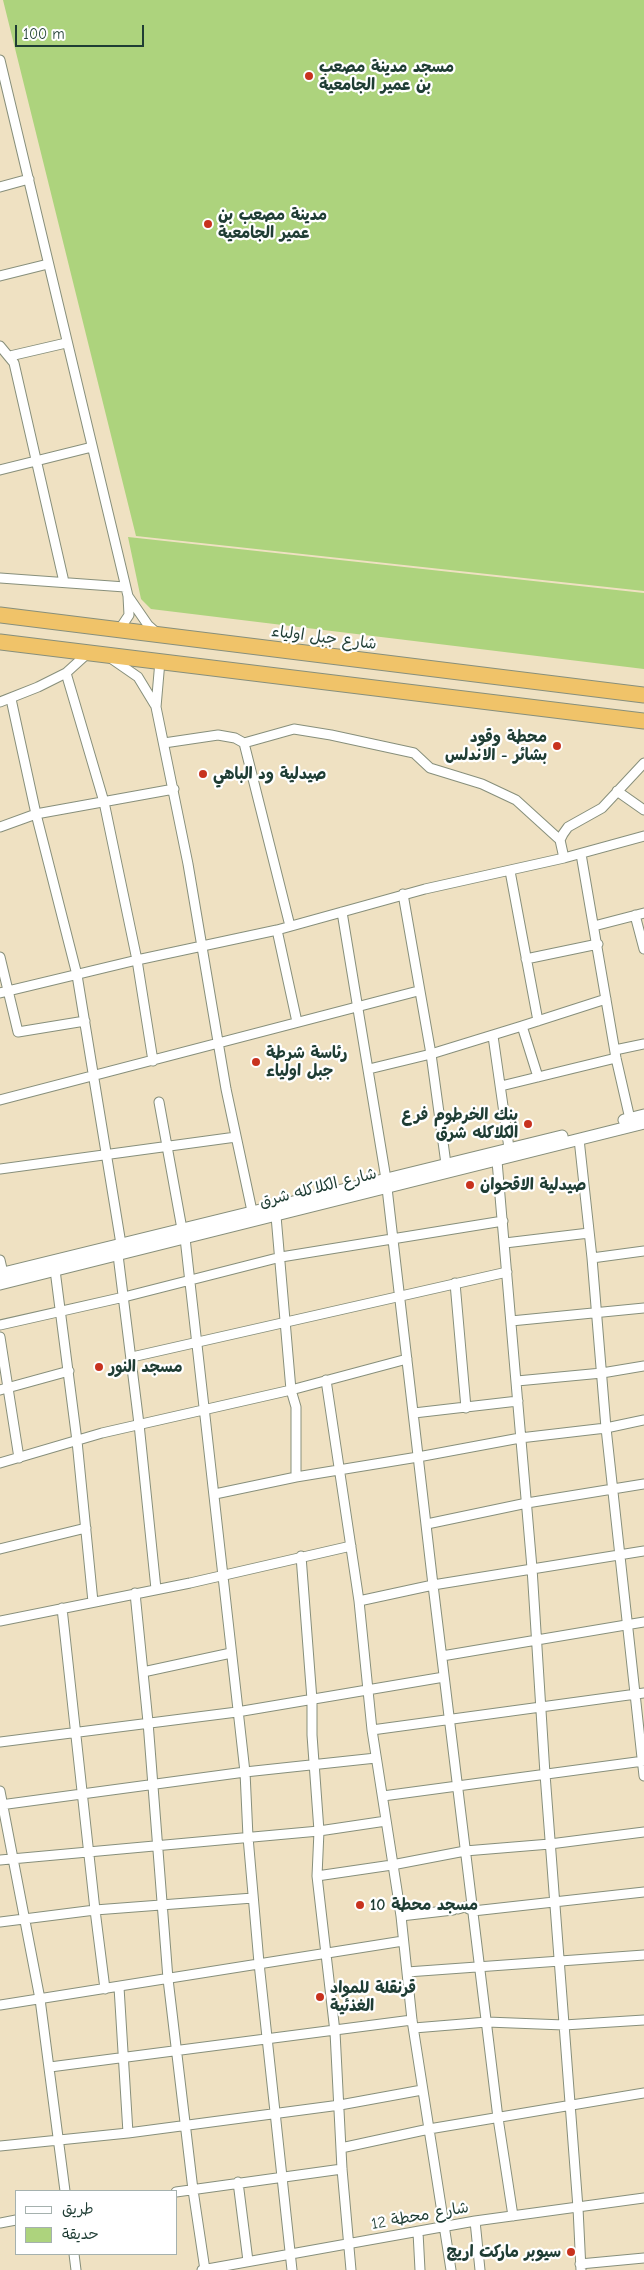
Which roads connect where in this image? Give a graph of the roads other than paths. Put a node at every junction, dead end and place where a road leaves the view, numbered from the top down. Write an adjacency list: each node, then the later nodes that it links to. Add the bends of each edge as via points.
1 (0, 60): 2 (street)
2 (1, 70): 3 (street)
3 (29, 179): 4 (street); 5 (street)
4 (0, 187)
5 (48, 264): 6 (street); 7 (street)
6 (0, 276)
7 (66, 343): 9 (street); 10 (street)
8 (0, 346): 9 (street)
9 (10, 356): 11 (street)
10 (92, 447): 11 (street); 15 (street)
11 (36, 462): 12 (street); 14 (street)
12 (0, 470)
13 (0, 578): 14 (street)
14 (64, 582): 15 (street)
15 (127, 591): 17 (street, via 129,615); 18 (street, via 148,625)
16 (0, 615): 17 (highway, شارع جبل اولياء)
17 (119, 630): 18 (highway, شارع جبل اولياء)
18 (159, 635): 24 (highway, شارع جبل اولياء)
19 (0, 642): 20 (highway)
20 (88, 653): 21 (highway); 23 (street)
21 (107, 656): 22 (highway); 27 (street, via 138,677)
22 (160, 661): 27 (street); 28 (highway)
23 (66, 673): 25 (street); 34 (street)
24 (644, 695)
25 (11, 699): 26 (street); 36 (street)
26 (0, 702)
27 (156, 707): 29 (street)
28 (644, 721)
29 (164, 743): 30 (street, via 218,735); 32 (street)
30 (244, 743): 39 (street, via 294,729 414,753 430,768 482,784 516,800); 46 (street)
31 (644, 763): 33 (street)
32 (174, 789): 34 (street); 50 (street)
33 (617, 791): 35 (street); 39 (street, via 602,808 568,827)
34 (104, 802): 36 (street); 54 (street)
35 (644, 810)
36 (36, 814): 37 (street); 55 (street)
37 (0, 828)
38 (644, 836): 40 (street)
39 (560, 840): 41 (street)
40 (581, 854): 41 (street); 47 (street)
41 (564, 858): 42 (street)
42 (510, 870): 43 (street); 53 (street)
43 (404, 894): 44 (street); 56 (street)
44 (342, 912): 46 (street); 59 (street)
45 (639, 914): 47 (street); 51 (street)
46 (290, 926): 48 (street)
47 (594, 926): 49 (street)
48 (277, 930): 50 (street); 62 (street)
49 (598, 944): 53 (street); 58 (street)
50 (203, 946): 54 (street); 65 (street)
51 (644, 949)
52 (0, 957): 57 (street)
53 (526, 959): 61 (street)
54 (137, 960): 55 (street); 69 (street)
55 (78, 975): 57 (street); 60 (street)
56 (418, 991): 59 (street); 67 (street)
57 (4, 992): 60 (street, via 18,1032)
58 (606, 999): 61 (street); 68 (street)
59 (358, 1007): 62 (street); 70 (street)
60 (85, 1021): 71 (street)
61 (538, 1021): 63 (street)
62 (297, 1022): 65 (street)
63 (522, 1026): 64 (street); 72 (street)
64 (493, 1036): 67 (street); 73 (street)
65 (218, 1043): 69 (street); 79 (street)
66 (644, 1044): 68 (street)
67 (431, 1054): 70 (street); 85 (street)
68 (615, 1054): 72 (street); 77 (street)
69 (153, 1061): 71 (street)
70 (369, 1069): 87 (street)
71 (93, 1076): 74 (street); 83 (street)
72 (538, 1077): 73 (street)
73 (501, 1086): 82 (street)
74 (0, 1100)
75 (159, 1102): 81 (street)
76 (644, 1115): 77 (street, شارع الكلاكله شرق)
77 (630, 1118): 82 (street, شارع الكلاكله شرق)
78 (644, 1123): 80 (street, شارع الكلاكله شرق)
79 (236, 1137): 81 (street); 88 (street)
80 (579, 1140): 84 (street, شارع الكلاكله شرق); 92 (street)
81 (167, 1147): 83 (street); 91 (street)
82 (508, 1148): 85 (street, شارع الكلاكله شرق)
83 (106, 1154): 86 (street); 95 (street)
84 (497, 1161): 87 (street, شارع الكلاكله شرق); 90 (street)
85 (446, 1164): 87 (street, شارع الكلاكله شرق)
86 (0, 1168)
87 (386, 1184): 88 (street, شارع الكلاكله شرق); 89 (street, شارع الكلاكله شرق); 93 (street)
88 (252, 1211): 91 (street, شارع الكلاكله شرق)
89 (276, 1216): 91 (street, شارع الكلاكله شرق); 97 (street)
90 (503, 1221): 93 (street); 94 (street)
91 (184, 1233): 95 (street, شارع الكلاكله شرق); 103 (street)
92 (589, 1233): 94 (street); 98 (street)
93 (392, 1238): 97 (street); 105 (street)
94 (505, 1242): 101 (street)
95 (120, 1249): 100 (street, شارع الكلاكله شرق); 102 (street, شارع الكلاكله شرق); 106 (street)
96 (644, 1251): 98 (street)
97 (281, 1257): 103 (street); 110 (street)
98 (592, 1258): 109 (street)
99 (0, 1260): 102 (street)
100 (56, 1270): 102 (street, شارع الكلاكله شرق); 108 (street)
101 (507, 1272): 104 (street); 111 (street)
102 (1, 1277)
103 (189, 1280): 106 (street); 114 (street)
104 (454, 1283): 105 (street); 125 (street)
105 (398, 1296): 110 (street); 116 (street)
106 (124, 1297): 108 (street); 115 (street)
107 (644, 1308): 109 (street)
108 (61, 1311): 112 (street); 118 (street)
109 (596, 1312): 111 (street); 119 (street)
110 (287, 1321): 114 (street); 123 (street)
111 (511, 1321): 121 (street)
112 (0, 1325)
113 (0, 1337): 122 (street)
114 (196, 1342): 115 (street); 126 (street)
115 (132, 1357): 129 (street)
116 (407, 1359): 120 (street); 127 (street)
117 (644, 1366): 119 (street)
118 (69, 1372): 122 (street); 132 (street)
119 (602, 1373): 121 (street); 130 (street)
120 (326, 1380): 123 (street); 136 (street)
121 (517, 1381): 124 (street)
122 (4, 1389): 133 (street)
123 (291, 1390): 126 (street); 137 (street, via 296,1407)
124 (518, 1400): 125 (street); 131 (street)
125 (466, 1408): 127 (street)
126 (205, 1409): 129 (street); 140 (street)
127 (414, 1414): 134 (street)
128 (644, 1420): 130 (street)
129 (139, 1424): 132 (street); 152 (street)
130 (606, 1428): 131 (street); 139 (street)
131 (520, 1438): 134 (street); 141 (street)
132 (77, 1441): 133 (street); 143 (street)
133 (19, 1458): 135 (street)
134 (418, 1458): 136 (street); 142 (street)
135 (0, 1463)
136 (340, 1469): 137 (street); 144 (street)
137 (296, 1476): 140 (street)
138 (644, 1484): 139 (street)
139 (613, 1490): 141 (street); 147 (street)
140 (215, 1494): 150 (street)
141 (527, 1503): 142 (street); 149 (street)
142 (427, 1524): 151 (street)
143 (86, 1528): 145 (street); 155 (street)
144 (350, 1546): 148 (street); 154 (street)
145 (0, 1548)
146 (644, 1551): 147 (street)
147 (620, 1554): 149 (street); 159 (street)
148 (301, 1556): 150 (street); 167 (street)
149 (532, 1568): 151 (street); 160 (street)
150 (223, 1575): 152 (street); 161 (street)
151 (433, 1585): 154 (street); 162 (street)
152 (156, 1590): 153 (street)
153 (135, 1594): 155 (street); 163 (street)
154 (359, 1601): 165 (street)
155 (93, 1602): 156 (street)
156 (62, 1608): 157 (street); 173 (street)
157 (0, 1621)
158 (644, 1622): 159 (street)
159 (627, 1624): 160 (street); 166 (street)
160 (537, 1639): 162 (street); 168 (street)
161 (231, 1653): 163 (street); 169 (street)
162 (442, 1656): 164 (street)
163 (143, 1672): 171 (street)
164 (444, 1677): 165 (street); 170 (street)
165 (369, 1690): 167 (street); 172 (street)
166 (639, 1694): 168 (street); 176 (street)
167 (312, 1700): 169 (street); 177 (street)
168 (542, 1707): 170 (street); 179 (street)
169 (237, 1712): 171 (street); 178 (street)
170 (450, 1720): 172 (street); 182 (street)
171 (148, 1722): 173 (street); 181 (street)
172 (372, 1730): 175 (street)
173 (76, 1731): 174 (street); 184 (street)
174 (0, 1742)
175 (376, 1758): 177 (street); 185 (street)
176 (643, 1761): 179 (street); 180 (street)
177 (313, 1766): 178 (street); 188 (street)
178 (245, 1772): 181 (street); 190 (street)
179 (545, 1774): 182 (street); 191 (street)
180 (644, 1776)
181 (152, 1785): 184 (street); 192 (street)
182 (459, 1785): 185 (street); 194 (street)
183 (0, 1791): 186 (street)
184 (83, 1794): 186 (street); 193 (street)
185 (383, 1796): 187 (street)
186 (1, 1805): 196 (street)
187 (386, 1821): 188 (street); 197 (street)
188 (319, 1830): 190 (street); 198 (street)
189 (644, 1832): 191 (street)
190 (248, 1837): 192 (street); 200 (street)
191 (550, 1844): 194 (street); 201 (street)
192 (156, 1846): 193 (street); 202 (street)
193 (89, 1850): 196 (street); 203 (street)
194 (466, 1850): 197 (street); 204 (street)
195 (0, 1860): 196 (street)
196 (12, 1860): 206 (street)
197 (392, 1865): 198 (street); 205 (street)
198 (317, 1876): 209 (street)
199 (644, 1892): 201 (street)
200 (253, 1898): 202 (street); 212 (street)
201 (555, 1902): 204 (street); 211 (street)
202 (162, 1904): 203 (street); 215 (street)
203 (95, 1910): 206 (street); 217 (street)
204 (473, 1911): 205 (street, via 465,1907); 213 (street)
205 (401, 1916): 208 (street)
206 (24, 1919): 207 (street); 218 (street)
207 (0, 1922)
208 (403, 1941): 209 (street); 214 (street)
209 (326, 1954): 212 (street); 224 (street)
210 (644, 1955): 211 (street)
211 (560, 1963): 213 (street); 223 (street)
212 (259, 1964): 215 (street); 225 (street)
213 (481, 1967): 214 (street); 221 (street)
214 (407, 1972): 222 (street)
215 (168, 1979): 216 (street); 226 (street)
216 (119, 1987): 217 (street); 227 (street)
217 (106, 1989): 218 (street)
218 (40, 1999): 219 (street); 228 (street)
219 (0, 2005)
220 (644, 2020): 223 (street)
221 (487, 2022): 222 (street); 223 (street); 234 (street)
222 (413, 2024): 224 (street); 229 (street)
223 (564, 2025): 232 (street)
224 (335, 2032): 225 (street); 231 (street)
225 (266, 2040): 226 (street); 233 (street)
226 (177, 2051): 227 (street); 235 (street)
227 (124, 2059): 228 (street); 237 (street)
228 (50, 2068): 238 (street)
229 (422, 2090): 231 (street); 236 (street)
230 (644, 2092): 232 (street)
231 (340, 2105): 233 (street); 240 (street)
232 (570, 2105): 234 (street); 248 (street)
233 (276, 2114): 235 (street); 242 (street)
234 (498, 2118): 236 (street); 249 (street)
235 (187, 2125): 237 (street); 245 (street)
236 (429, 2129): 240 (street); 253 (street)
237 (128, 2133): 238 (street)
238 (59, 2140): 239 (street); 244 (street)
239 (0, 2146)
240 (341, 2148): 241 (street)
241 (342, 2169): 242 (street); 255 (street)
242 (280, 2177): 243 (street); 256 (street)
243 (238, 2182): 245 (street); 259 (street)
244 (65, 2190)
245 (193, 2190): 246 (street); 262 (street)
246 (178, 2192)
247 (644, 2198): 248 (street, شارع محطة 12)
248 (578, 2208): 249 (street, شارع محطة 12); 260 (street)
249 (513, 2216): 251 (street, شارع محطة 12)
250 (15, 2220): 252 (street)
251 (475, 2221): 253 (street, شارع محطة 12); 267 (street)
252 (0, 2223)
253 (444, 2227): 254 (street, شارع محطة 12); 266 (street)
254 (418, 2232): 255 (street, شارع محطة 12); 265 (street)
255 (349, 2244): 256 (street, شارع محطة 12); 264 (street)
256 (289, 2254): 259 (street, شارع محطة 12); 263 (street)
257 (74, 2255): 261 (street)
258 (644, 2258): 260 (street)
259 (248, 2261): 262 (street, شارع محطة 12)
260 (580, 2267)
261 (76, 2270)
262 (204, 2270)
263 (292, 2270)
264 (351, 2270)
265 (420, 2270)
266 (451, 2270)
267 (480, 2270)

